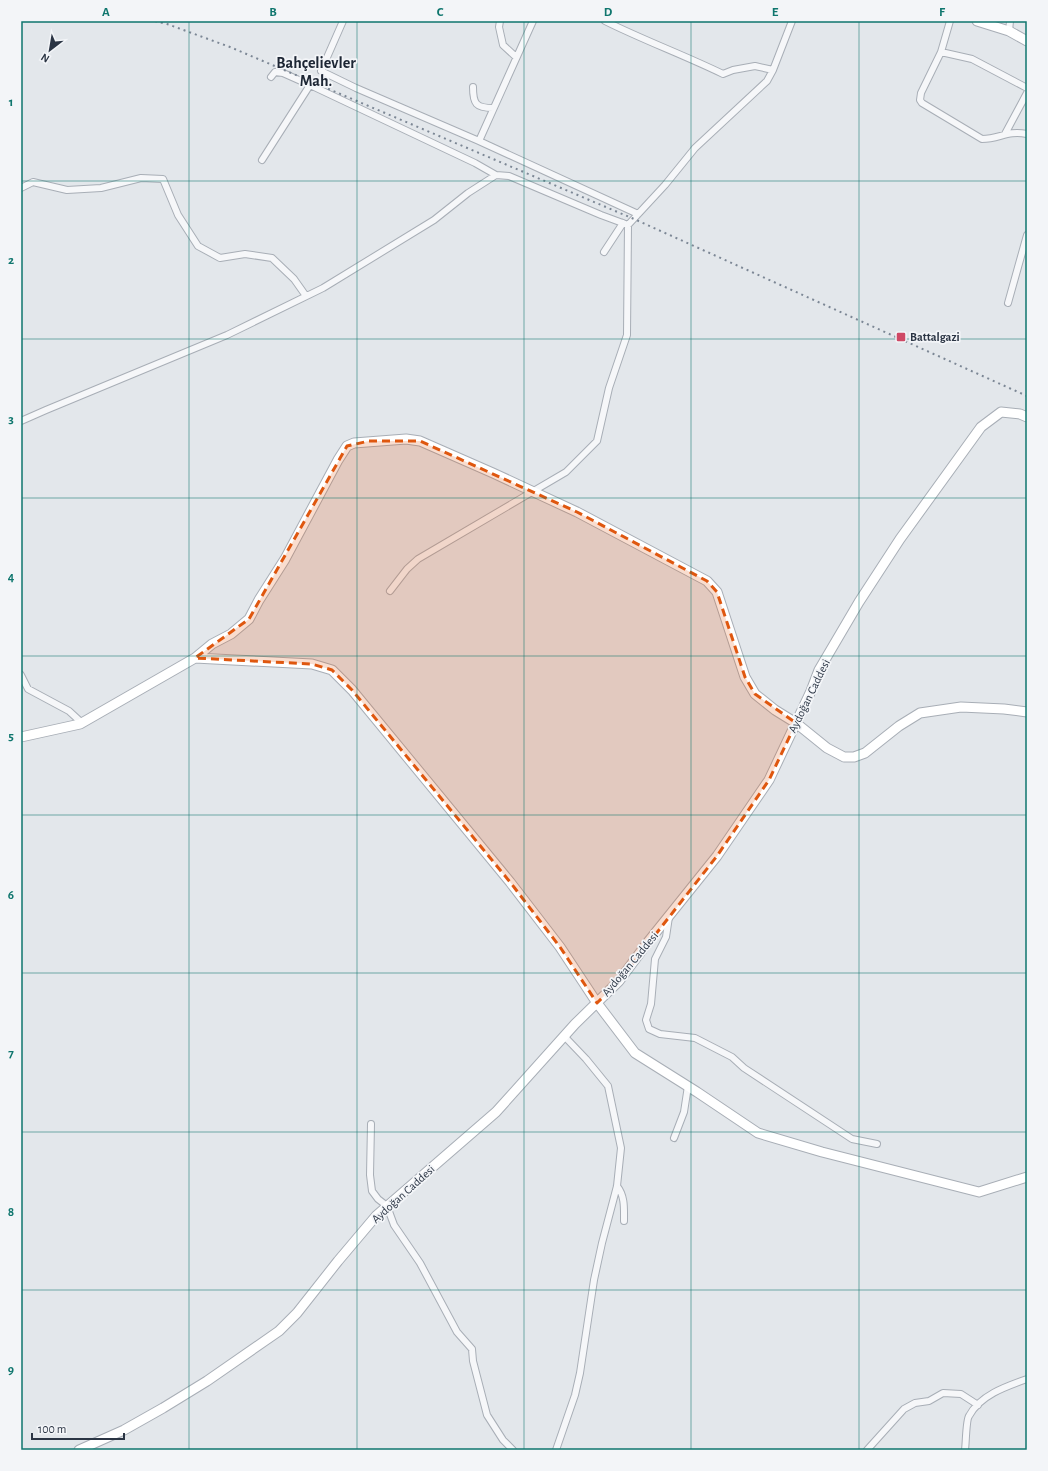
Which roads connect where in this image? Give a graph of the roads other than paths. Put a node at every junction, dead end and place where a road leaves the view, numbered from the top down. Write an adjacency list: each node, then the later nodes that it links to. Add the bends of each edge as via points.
1 (343, 21): 22 (street, via 321,71)
2 (500, 21): 12 (street, via 504,45)
3 (533, 21): 12 (street)
4 (605, 21): 13 (street, via 723,74 755,66)
5 (792, 21): 13 (street)
6 (950, 21): 11 (street)
7 (977, 21): 9 (street)
8 (1010, 21): 9 (street)
9 (1009, 31): 10 (street)
10 (1027, 41)
11 (941, 52): 17 (street, via 972,59); 20 (street, via 921,93 922,103 982,139)
12 (516, 57): 19 (street)
13 (773, 70): 26 (street, via 766,81 696,148)
14 (271, 76): 15 (street, via 275,72 283,73)
15 (310, 84): 23 (street); 24 (street)
16 (473, 87): 19 (street, via 473,99 476,104 483,108)
17 (1027, 88)
18 (1027, 93): 20 (street)
19 (493, 108): 22 (street)
20 (1006, 134): 21 (street)
21 (1027, 134)
22 (479, 141): 26 (street)
23 (262, 160)
24 (496, 175): 27 (street, via 509,176); 30 (street, via 434,220)
25 (21, 188): 30 (street, via 33,182 66,190 101,188 141,178 163,179 178,215 198,246 220,258 245,254 272,258 294,279)
26 (638, 214): 27 (street)
27 (626, 224): 29 (street); 34 (street, via 627,335 609,388 597,441 566,472)
28 (1027, 235): 31 (street)
29 (604, 252)
30 (306, 296): 33 (street, via 227,335)
31 (1008, 303)
32 (1027, 417): 40 (street, Aydoğan Caddesi, via 1001,412 981,427 859,602 819,670)
33 (21, 422)
34 (532, 492): 35 (street, via 418,559); 36 (street, via 420,441 391,440 354,443 347,446 249,620); 40 (street, via 577,512 707,581 717,592 745,677 755,694)
35 (390, 591)
36 (195, 658): 39 (street); 43 (street, via 312,664 332,670 352,690 510,882 560,947)
37 (21, 675): 39 (street, via 28,689 69,711)
38 (1027, 712): 40 (street, via 962,707 920,713 854,757 844,757 827,748)
39 (82, 723): 41 (street)
40 (796, 723): 42 (street, Aydoğan Caddesi, via 769,780 717,856)
41 (21, 737)
42 (669, 917): 43 (street, Aydoğan Caddesi, via 619,981); 48 (street, via 666,937 655,959 646,1020 649,1029 660,1034 695,1038 732,1057 744,1068 852,1139)
43 (597, 1003): 44 (street, Aydoğan Caddesi); 45 (street, via 636,1053)
44 (564, 1037): 50 (street, via 608,1086 621,1148); 51 (street, Aydoğan Caddesi, via 496,1112)
45 (688, 1086): 47 (street, via 684,1112); 49 (street, via 758,1134 829,1154 979,1192)
46 (371, 1124): 51 (street, via 372,1191 378,1200)
47 (674, 1138)
48 (876, 1144)
49 (1027, 1177)
50 (617, 1186): 52 (street, via 622,1192); 57 (street, via 602,1243 575,1395)
51 (387, 1206): 55 (street, Aydoğan Caddesi, via 279,1331 207,1382 124,1430); 56 (street, via 394,1225 420,1263 457,1332 472,1350 488,1415 503,1440)
52 (624, 1221)
53 (1027, 1379): 54 (street, via 1008,1386)
54 (978, 1405): 58 (street, via 961,1394 943,1393 928,1401 915,1403 904,1409); 59 (street, via 968,1416)
55 (79, 1450)
56 (513, 1450)
57 (556, 1450)
58 (868, 1450)
59 (965, 1450)

